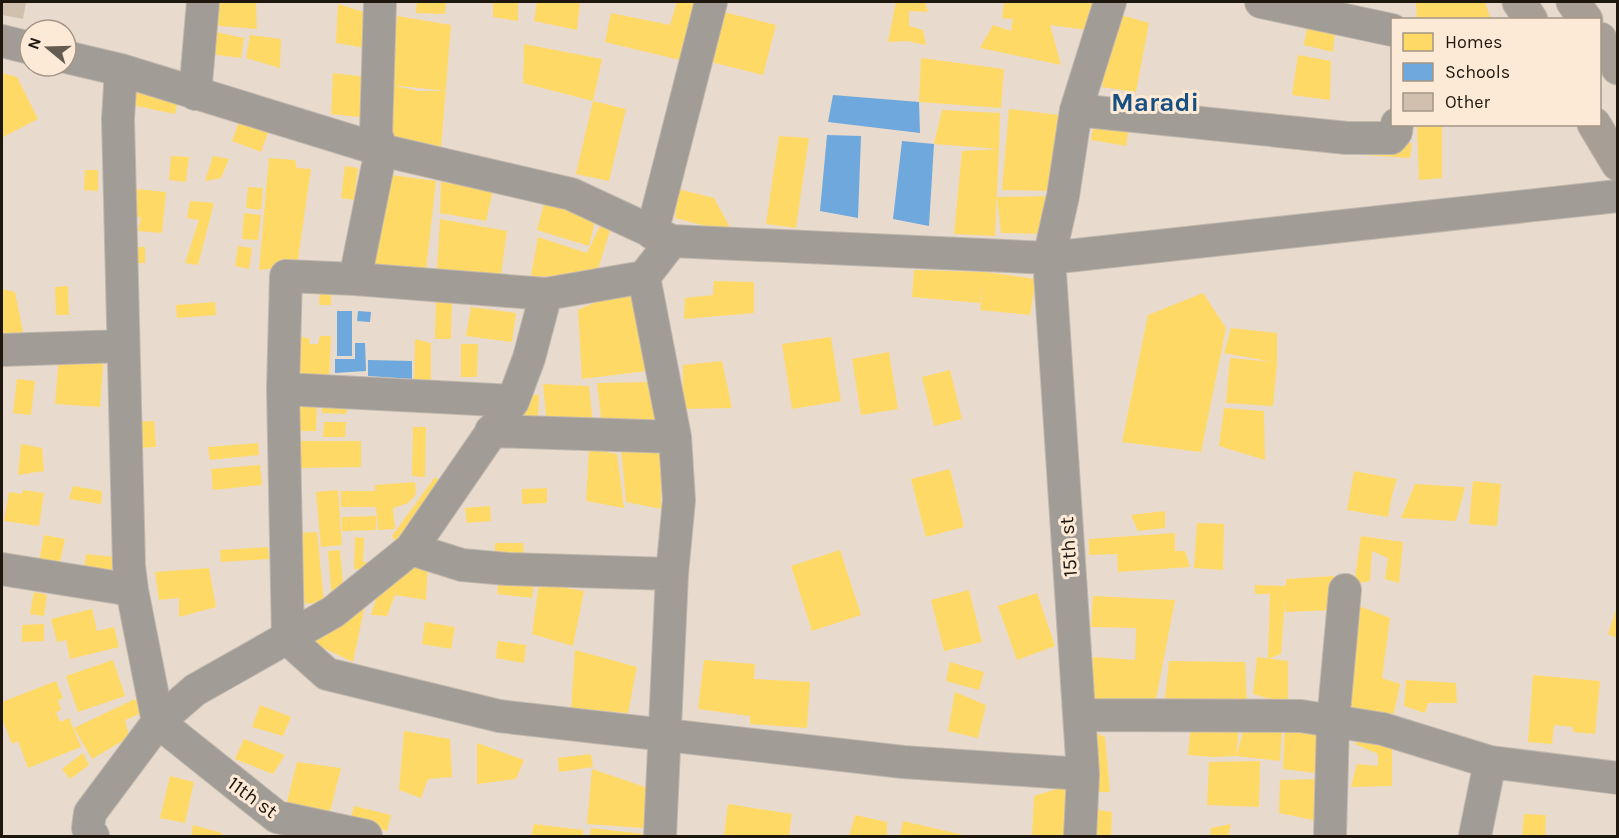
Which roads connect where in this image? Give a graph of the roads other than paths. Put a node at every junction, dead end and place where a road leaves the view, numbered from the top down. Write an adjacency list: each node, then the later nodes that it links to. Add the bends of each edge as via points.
1 (203, 2): 17 (street)
2 (380, 2): 21 (street, via 376,133)
3 (711, 2): 24 (street)
4 (1110, 2): 18 (street, 15th st)
5 (1267, 2): 10 (street)
6 (1519, 2): 8 (main road)
7 (1573, 2): 9 (main road)
8 (1530, 18)
9 (1585, 18)
10 (1391, 30)
11 (2, 41): 13 (street)
12 (1601, 42): 15 (main road)
13 (18, 45)
14 (78, 60): 16 (street)
15 (1617, 68)
16 (121, 70): 17 (street); 29 (street, via 118,119)
17 (195, 94): 21 (street)
18 (1076, 110): 19 (street, via 1347,138 1391,138); 25 (street, 15th st, via 1064,196)
19 (1397, 126)
20 (1595, 126): 22 (main road)
21 (381, 150): 24 (street, via 571,195); 27 (street)
22 (1617, 164)
23 (1617, 196): 25 (street)
24 (662, 237): 25 (street); 26 (street)
25 (1049, 258): 41 (street, 15th st)
26 (644, 277): 28 (street); 34 (street)
27 (355, 279): 28 (street); 31 (street, via 286,276)
28 (546, 294): 32 (street)
29 (123, 345): 30 (street); 38 (street)
30 (2, 350)
31 (284, 389): 32 (street); 40 (street)
32 (513, 401): 33 (street)
33 (491, 431): 34 (street); 35 (street)
34 (675, 437): 37 (street, via 679,500)
35 (411, 549): 37 (street, via 462,565); 40 (street, via 333,612)
36 (2, 569): 38 (street)
37 (672, 574): 44 (street)
38 (132, 590): 42 (street)
39 (1345, 590): 43 (street)
40 (288, 639): 42 (street, via 195,690); 44 (street, via 327,674 338,677 499,716)
41 (1079, 715): 43 (street, via 1301,716); 46 (street, 15th st)
42 (158, 722): 48 (street, via 90,813 88,828); 49 (street, 11th st, via 277,818)
43 (1333, 722): 45 (street, via 1383,729); 52 (street)
44 (664, 733): 46 (street, via 903,762); 50 (street)
45 (1490, 762): 47 (street); 53 (street)
46 (1083, 774): 51 (street, 15th st)
47 (1617, 778)
48 (93, 837)
49 (366, 837)
50 (660, 837)
51 (1080, 837)
52 (1330, 837)
53 (1475, 837)

